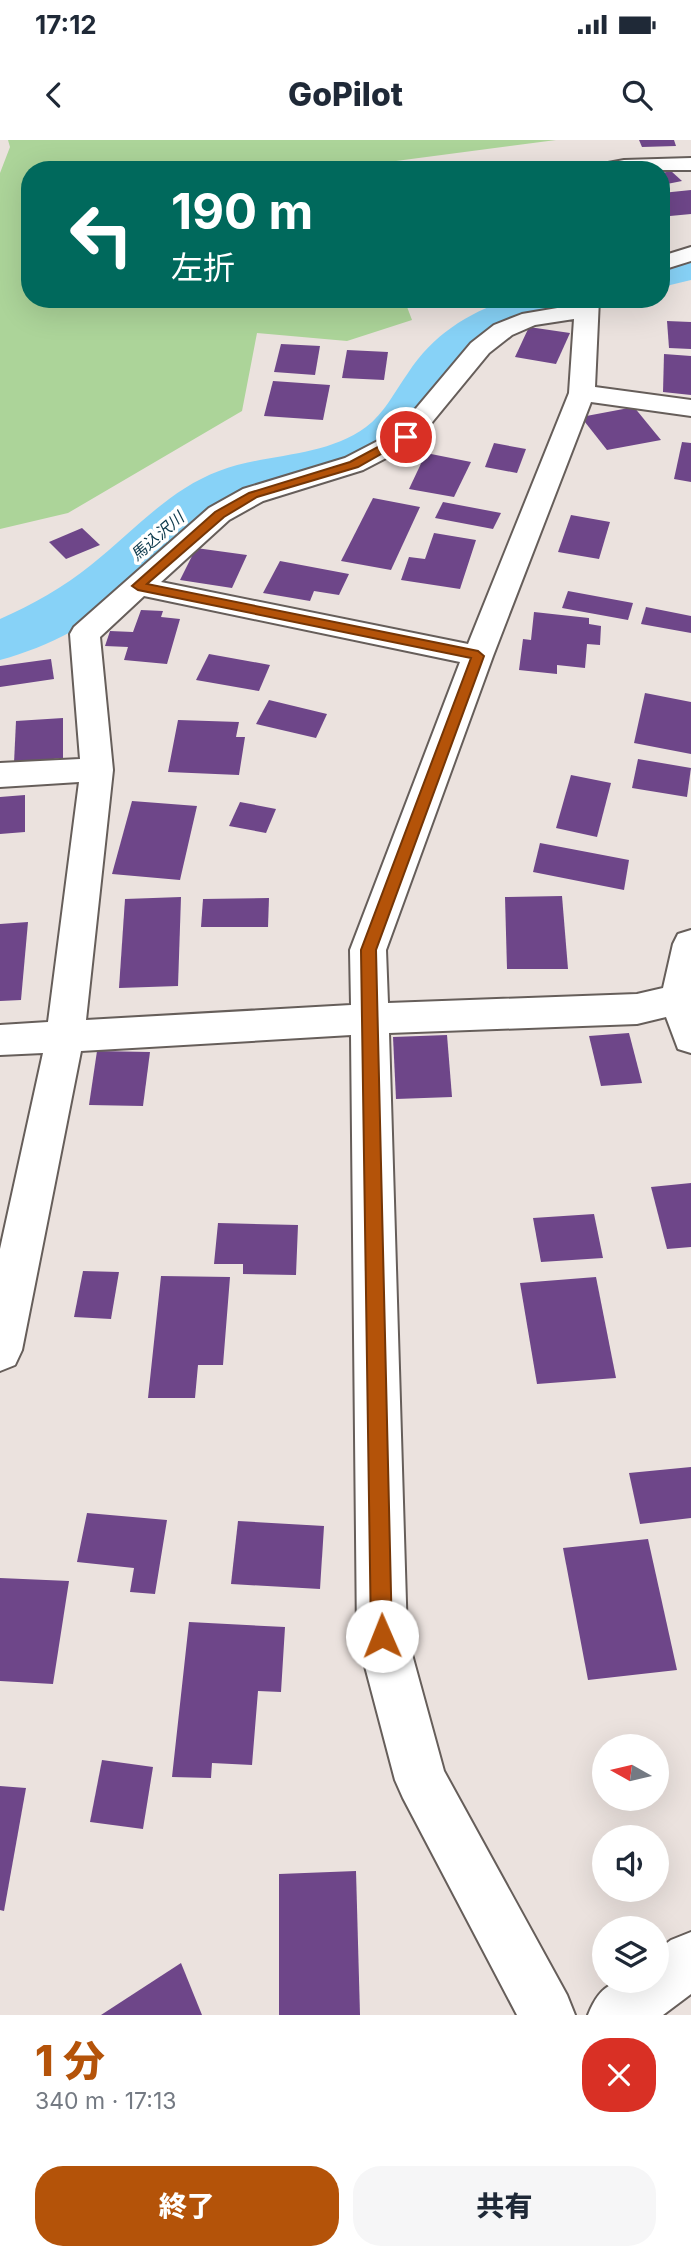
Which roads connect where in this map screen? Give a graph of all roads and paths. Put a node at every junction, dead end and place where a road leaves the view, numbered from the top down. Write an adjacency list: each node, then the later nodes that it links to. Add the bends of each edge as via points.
1 (691, 164): 2 (street)
2 (670, 165)
3 (691, 254): 4 (street)
4 (670, 261)
5 (571, 308): 9 (street, via 530,318 503,330 480,348 406,437 354,464 253,495 219,514)
6 (587, 308): 7 (street)
7 (582, 393): 8 (street); 10 (street)
8 (691, 408)
9 (138, 586): 10 (street); 11 (street, via 85,634)
10 (478, 656): 15 (street, via 368,950)
11 (97, 770): 12 (street); 16 (street)
12 (0, 775)
13 (691, 944): 14 (street)
14 (680, 999): 15 (street, via 637,1009); 17 (street)
15 (369, 1019): 16 (street); 21 (street, via 382,1636 421,1780)
16 (65, 1037): 18 (street); 19 (street)
17 (691, 1038)
18 (0, 1040)
19 (0, 1350)
20 (691, 1960): 22 (street)
21 (547, 2015)
22 (616, 2015)

